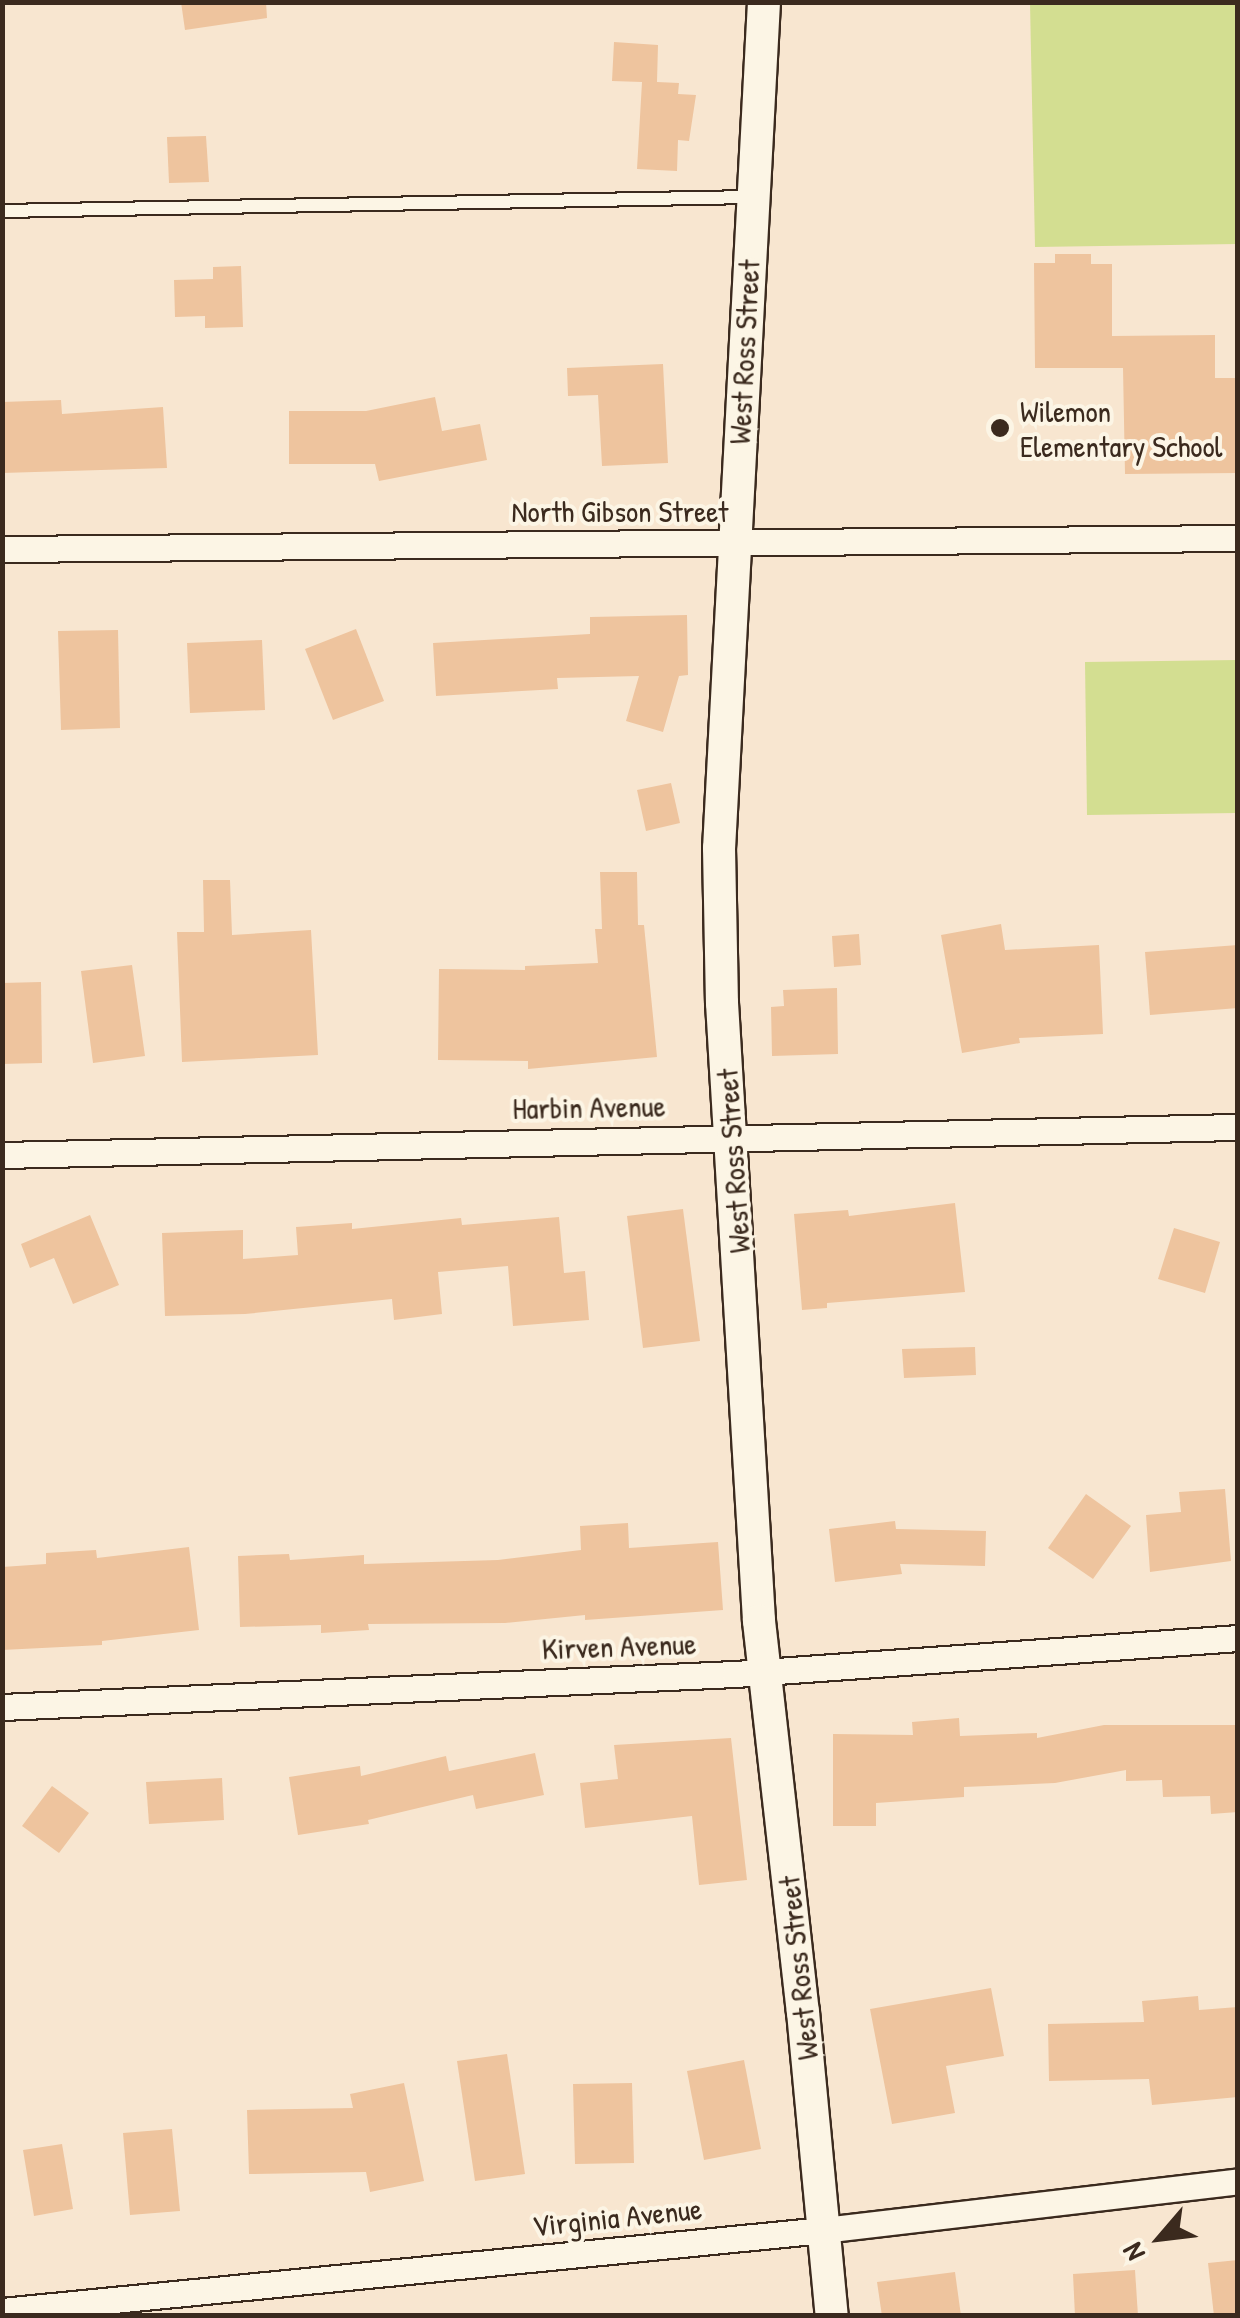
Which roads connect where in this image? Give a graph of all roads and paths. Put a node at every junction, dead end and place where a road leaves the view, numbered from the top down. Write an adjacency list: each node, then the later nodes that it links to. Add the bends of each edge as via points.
1 (764, 2): 2 (street, West Ross Street)
2 (753, 197): 3 (lane); 5 (street, West Ross Street)
3 (2, 212)
4 (1238, 538): 5 (street, North Gibson Street)
5 (734, 543): 6 (street, North Gibson Street); 8 (street, West Ross Street, via 720,848)
6 (2, 548)
7 (1238, 1127): 8 (street, Harbin Avenue)
8 (731, 1136): 9 (street, Harbin Avenue); 11 (street, West Ross Street)
9 (2, 1154)
10 (1238, 1638): 11 (street, Kirven Avenue)
11 (764, 1671): 12 (street, Kirven Avenue); 14 (street, West Ross Street)
12 (2, 1707)
13 (1238, 2181): 14 (street, Virginia Avenue)
14 (824, 2230): 15 (street, Virginia Avenue); 16 (street, West Ross Street)
15 (2, 2311)
16 (832, 2316)

